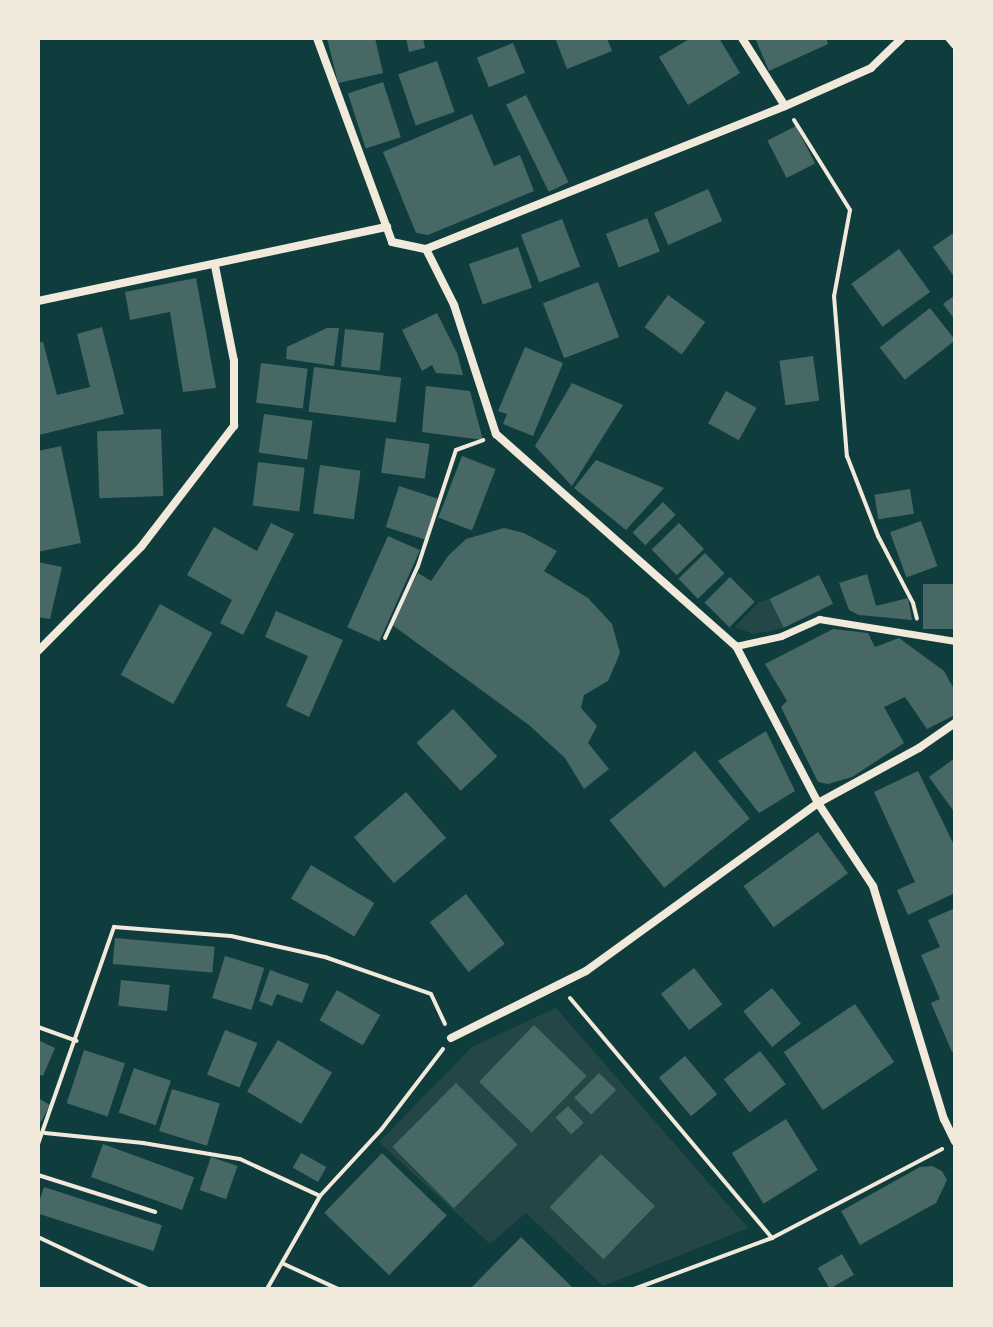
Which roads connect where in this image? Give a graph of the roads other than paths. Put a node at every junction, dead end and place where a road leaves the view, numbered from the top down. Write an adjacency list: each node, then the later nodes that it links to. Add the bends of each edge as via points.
1 (317, 38): 7 (street)
2 (742, 38): 6 (street)
3 (902, 38): 6 (street, via 871,68)
4 (949, 38): 5 (street)
5 (955, 45)
6 (785, 106): 8 (street)
7 (387, 227): 8 (street, via 392,242); 9 (street)
8 (426, 249): 12 (street, via 454,305 496,434)
9 (215, 266): 10 (street); 13 (street, via 234,361 234,426 141,547)
10 (38, 301)
11 (955, 641): 12 (street, via 819,619 781,636)
12 (736, 646): 15 (street)
13 (38, 651)
14 (955, 723): 15 (street)
15 (818, 803): 16 (street, via 586,971); 17 (street, via 873,886)
16 (451, 1038)
17 (955, 1142)

